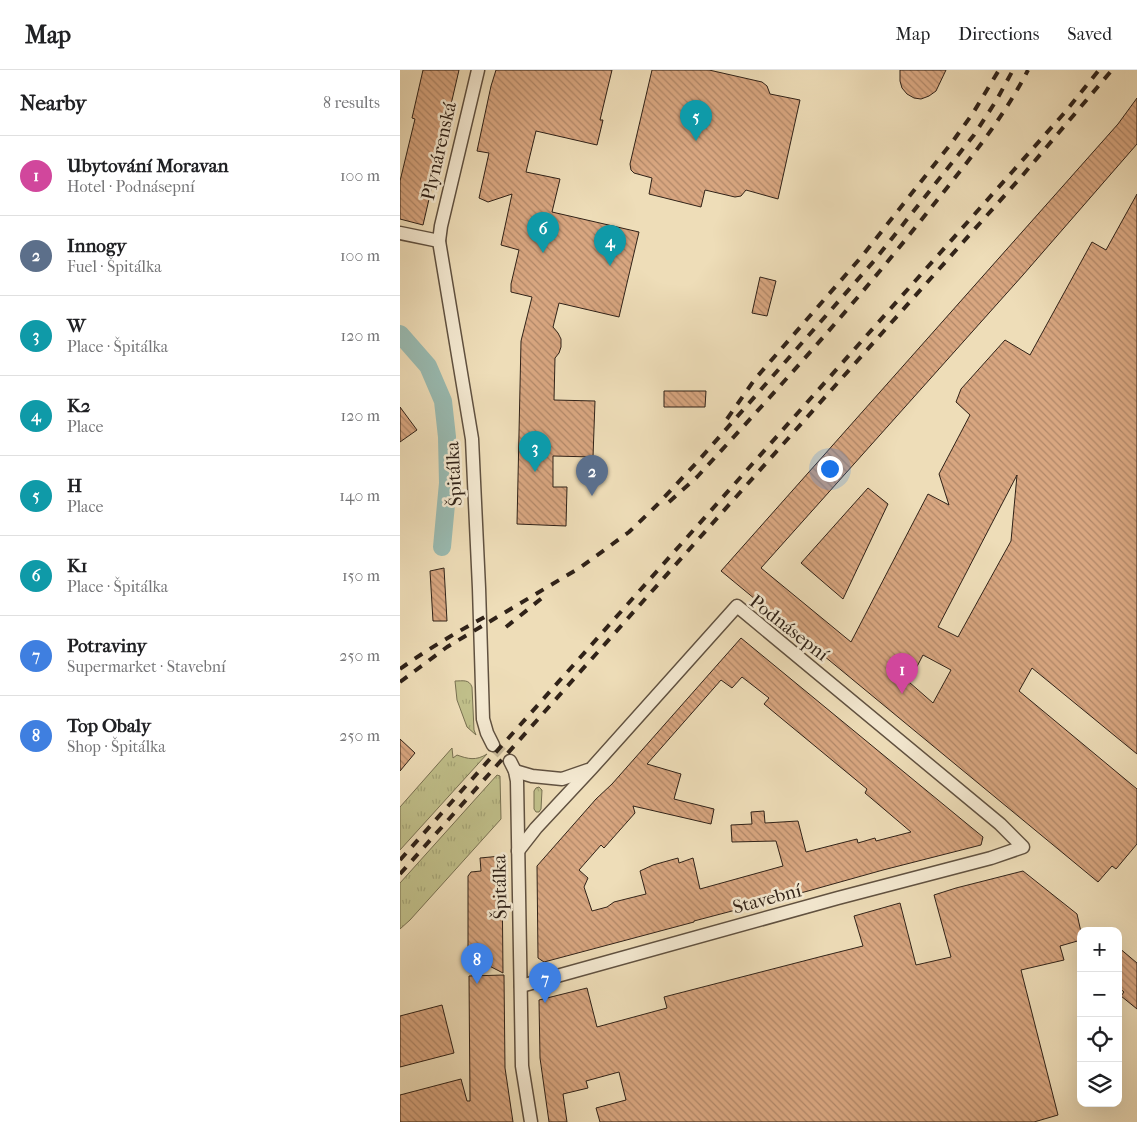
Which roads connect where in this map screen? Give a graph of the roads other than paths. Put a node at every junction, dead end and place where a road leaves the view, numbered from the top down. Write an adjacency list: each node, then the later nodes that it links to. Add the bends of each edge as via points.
1 (478, 70): 3 (street, Plynárenská)
2 (400, 233): 3 (street)
3 (439, 241): 4 (street, Špitálka, via 472,439 483,719)
4 (493, 745)
5 (591, 769): 6 (street, Podnásepní, via 737,606 1000,824); 7 (street, Podnásepní); 7 (street, Špitálka, via 562,779 532,776 512,766 517,781)
6 (1023, 847): 8 (street, Stavební)
7 (518, 852): 8 (street, Špitálka)
8 (521, 986): 9 (street, Špitálka, via 522,1066)
9 (531, 1122)

